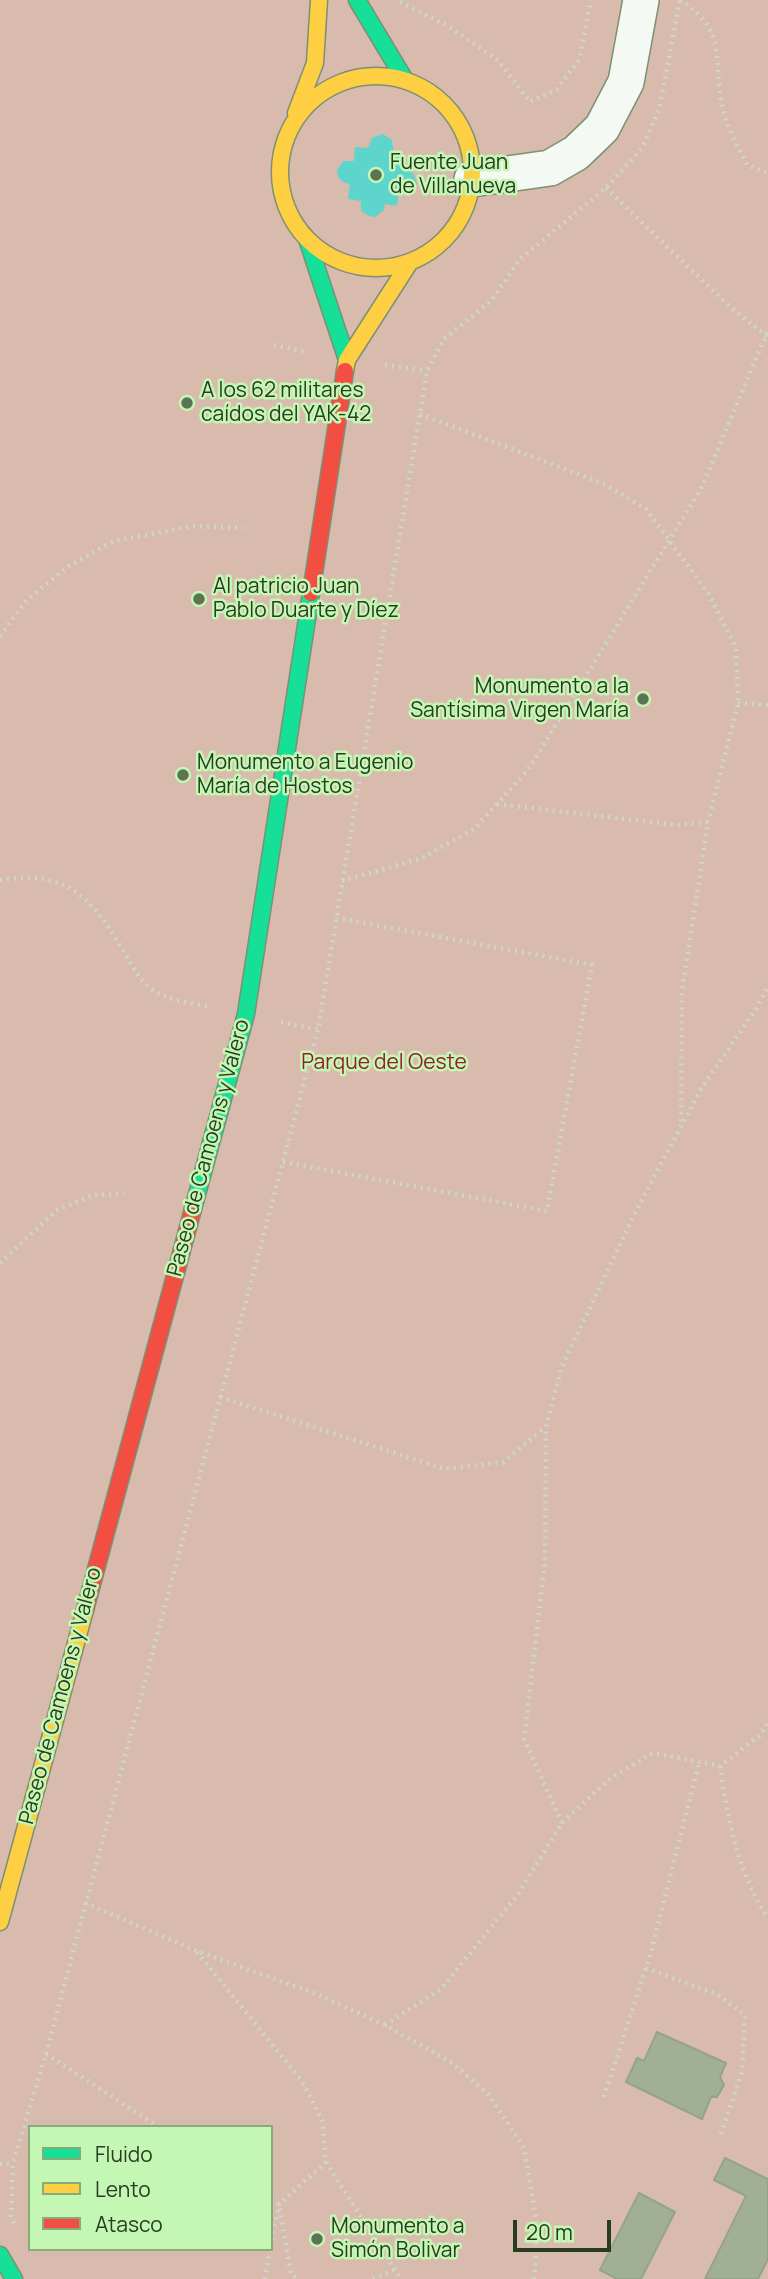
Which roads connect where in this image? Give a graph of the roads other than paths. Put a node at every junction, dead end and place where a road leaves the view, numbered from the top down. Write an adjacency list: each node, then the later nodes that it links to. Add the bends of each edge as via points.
1 (319, 0): 5 (main road, via 315,63)
2 (357, 0): 4 (main road)
3 (641, 0): 6 (street, via 626,82 602,128 576,153 550,168)
4 (405, 80): 5 (main road, via 374,75 342,81 314,97); 6 (main road, via 433,95 456,118 469,147)
5 (293, 121): 7 (main road, via 281,150 280,182 289,212)
6 (472, 178): 8 (main road, via 466,205 453,229 434,249)
7 (307, 239): 8 (main road, via 329,255 355,265 382,268); 9 (main road)
8 (410, 262): 9 (main road)
9 (347, 359): 10 (main road, Paseo de Camoens y Valero, via 246,1014)
10 (0, 1922)
11 (0, 2255): 12 (main road)
12 (14, 2279)

